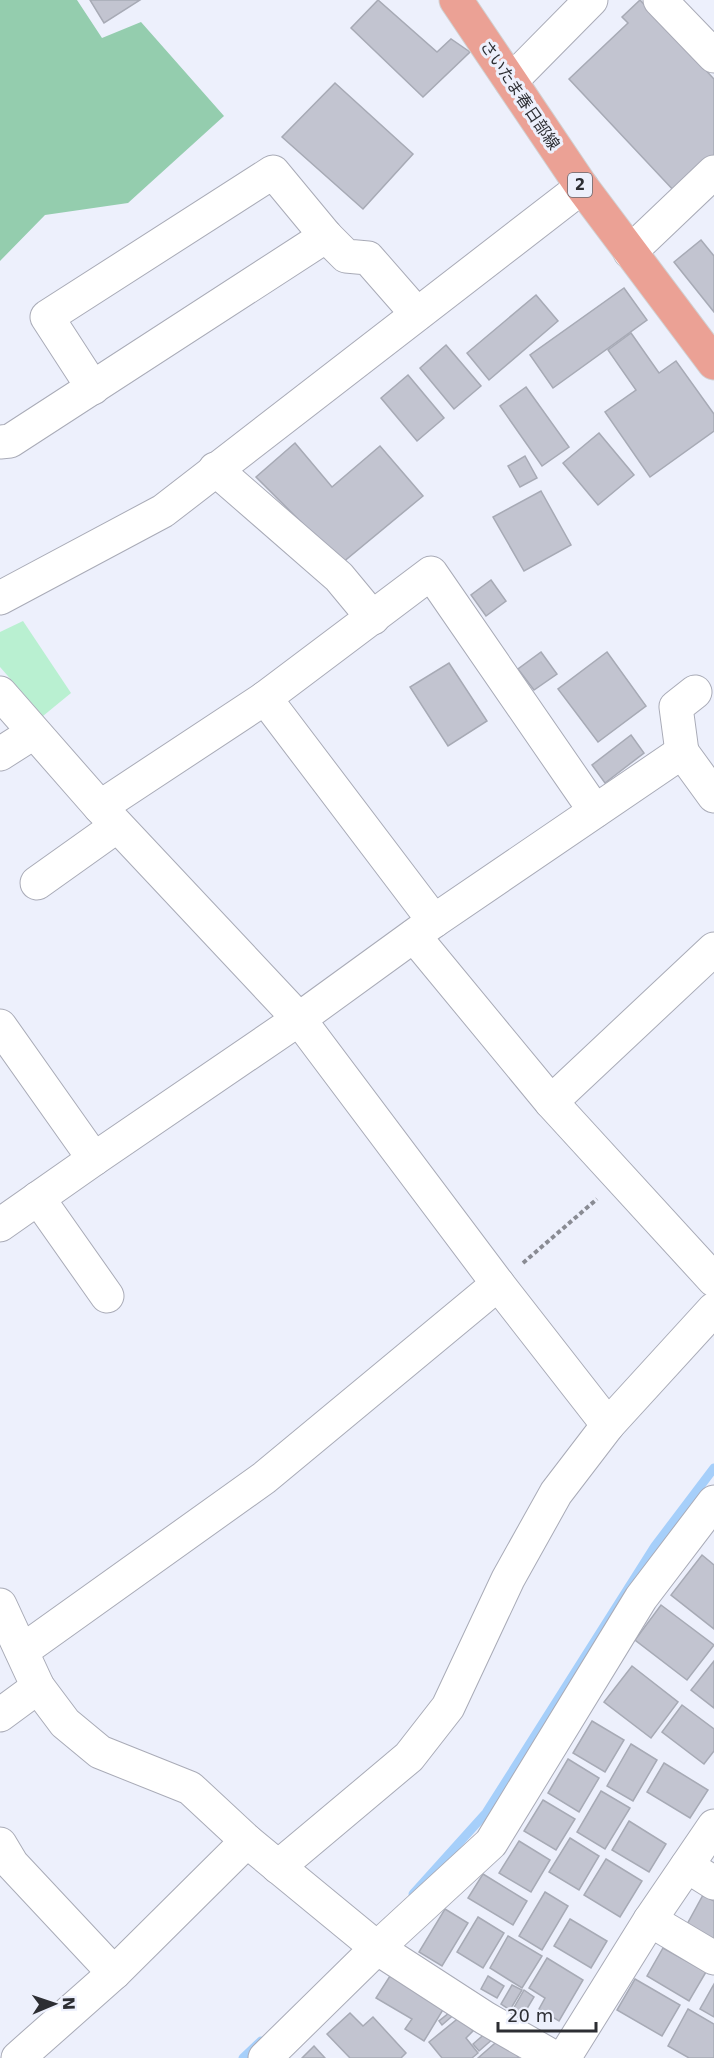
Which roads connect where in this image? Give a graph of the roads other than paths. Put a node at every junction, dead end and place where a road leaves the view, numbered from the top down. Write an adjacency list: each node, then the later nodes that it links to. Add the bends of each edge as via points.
1 (456, 0): 5 (main road, さいたま春日部線 / 2)
2 (591, 0): 5 (street)
3 (660, 0): 4 (street)
4 (714, 56)
5 (511, 81): 7 (main road, さいたま春日部線 / 2)
6 (714, 172): 9 (street)
7 (582, 187): 9 (main road, さいたま春日部線 / 2); 10 (street)
8 (326, 236): 10 (street, via 346,256 368,258); 12 (street); 12 (street, via 273,172 47,317)
9 (630, 252): 11 (main road, さいたま春日部線 / 2)
10 (417, 314): 14 (street)
11 (714, 363)
12 (93, 388): 13 (street, via 10,441)
13 (0, 442)
14 (215, 469): 15 (street, via 163,511); 16 (street, via 339,577)
15 (0, 598)
16 (373, 618): 19 (street); 24 (street, via 431,573)
17 (695, 692): 21 (street, via 676,707)
18 (0, 693): 20 (street)
19 (265, 699): 25 (street); 27 (street)
20 (33, 733): 22 (street); 25 (street)
21 (682, 752): 23 (street); 24 (street)
22 (0, 754)
23 (714, 796)
24 (595, 811): 27 (street)
25 (108, 816): 26 (street); 29 (street)
26 (38, 883)
27 (424, 928): 29 (street); 31 (street)
28 (714, 949): 31 (street)
29 (299, 1019): 32 (street); 36 (street)
30 (0, 1026): 32 (street)
31 (551, 1102): 35 (street)
32 (94, 1159): 33 (street)
33 (38, 1198): 34 (street); 37 (street)
34 (0, 1225)
35 (714, 1280)
36 (498, 1284): 39 (street); 42 (street, via 264,1478)
37 (107, 1296)
38 (714, 1310): 39 (street)
39 (608, 1425): 49 (street, via 556,1494 508,1579 448,1707 409,1757)
40 (714, 1502): 52 (street, via 641,1598 491,1843)
41 (0, 1605): 42 (street)
42 (12, 1644): 43 (street)
43 (38, 1687): 44 (street); 46 (street, via 65,1723 100,1752 190,1788)
44 (0, 1715)
45 (714, 1826): 48 (street)
46 (247, 1841): 49 (street); 54 (street)
47 (0, 1844): 54 (street, via 12,1864)
48 (687, 1866): 50 (street); 51 (street)
49 (278, 1867): 52 (street)
50 (714, 1883)
51 (650, 1920): 53 (street); 58 (street)
52 (377, 1948): 56 (street); 57 (street)
53 (714, 1958)
54 (114, 1973): 55 (street)
55 (18, 2058)
56 (265, 2058)
57 (555, 2058)
58 (564, 2058)

